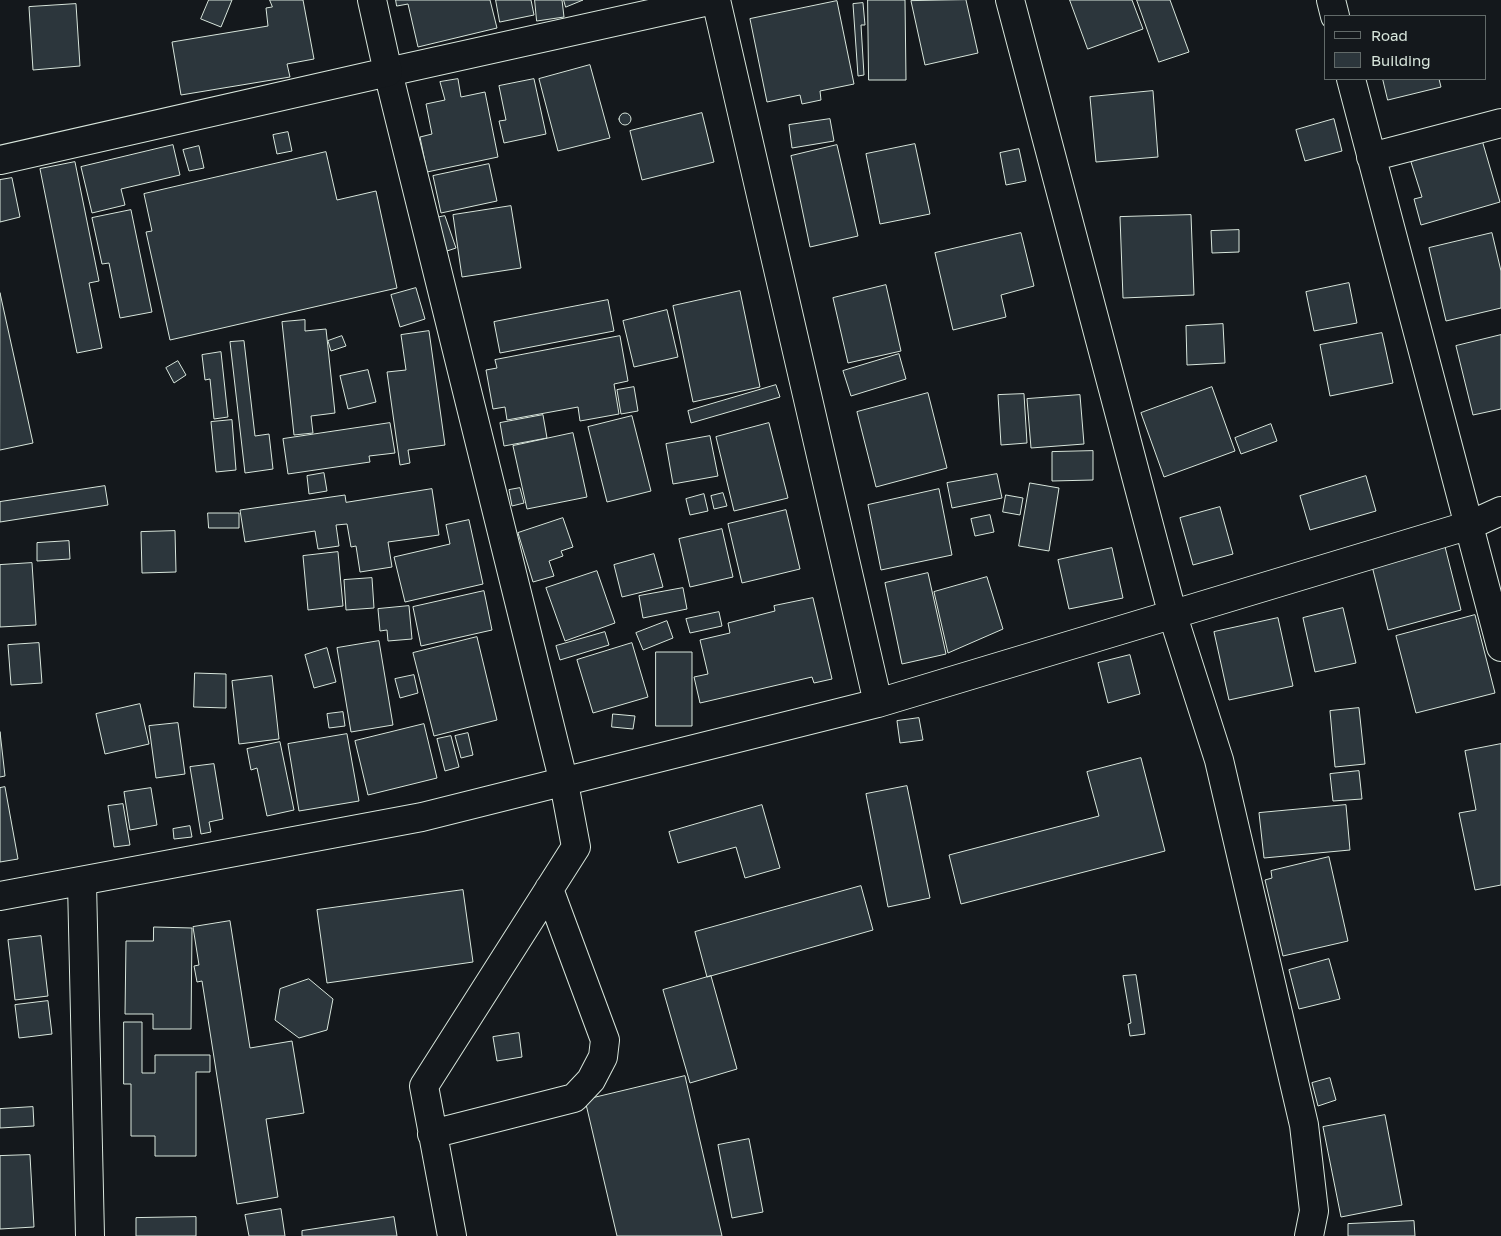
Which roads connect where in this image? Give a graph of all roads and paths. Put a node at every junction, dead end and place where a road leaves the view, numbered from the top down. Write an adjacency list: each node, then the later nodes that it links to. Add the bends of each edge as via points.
1 (372, 0): 6 (street)
2 (715, 0): 6 (street); 15 (street)
3 (1010, 0): 13 (street)
4 (1331, 0): 5 (street)
5 (1335, 15)
6 (388, 72): 10 (street); 16 (street)
7 (1351, 80): 9 (street)
8 (1501, 123): 9 (street)
9 (1371, 157): 12 (street)
10 (0, 160)
11 (1501, 511): 12 (street)
12 (1470, 525): 13 (street); 14 (street)
13 (1173, 616): 15 (street); 23 (street, via 1220,760 1304,1124 1314,1211)
14 (1501, 647)
15 (878, 703): 16 (street)
16 (564, 783): 17 (street, via 422,817); 18 (street, via 576,848)
17 (82, 883): 19 (street); 21 (street)
18 (549, 889): 20 (street, via 424,1086); 20 (street, via 605,1040 603,1057 592,1080 574,1098)
19 (0, 896)
20 (432, 1134): 22 (street)
21 (90, 1236)
22 (452, 1236)
23 (1309, 1236)

